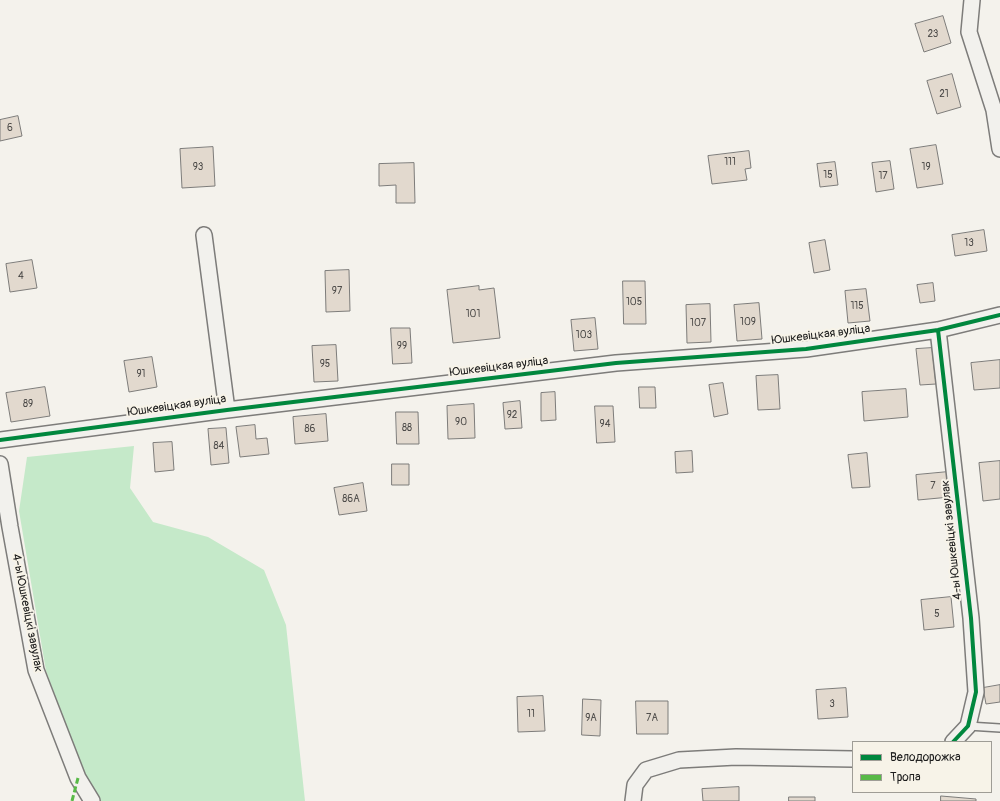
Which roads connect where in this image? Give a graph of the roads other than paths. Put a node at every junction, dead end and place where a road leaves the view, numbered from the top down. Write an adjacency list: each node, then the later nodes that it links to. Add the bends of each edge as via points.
1 (972, 0): 2 (street, via 970,32 994,110)
2 (1000, 149)
3 (204, 235): 6 (street)
4 (1000, 315): 5 (street, Юшкевіцкая вуліца)
5 (938, 330): 6 (street, Юшкевіцкая вуліца, via 806,349 616,363); 9 (street, 4-ы Юшкевіцкі завулак, via 971,618 976,692)
6 (227, 410): 7 (street, Юшкевіцкая вуліца)
7 (0, 440)
8 (0, 464): 13 (street, 4-ы Юшкевіцкі завулак, via 36,670 78,778)
9 (968, 726): 10 (lane); 11 (street, 4-ы Юшкевіцкі завулак)
10 (1000, 728)
11 (954, 741)
12 (852, 759): 14 (street, via 736,757 679,760 646,770 635,785)
13 (92, 801)
14 (632, 801)

